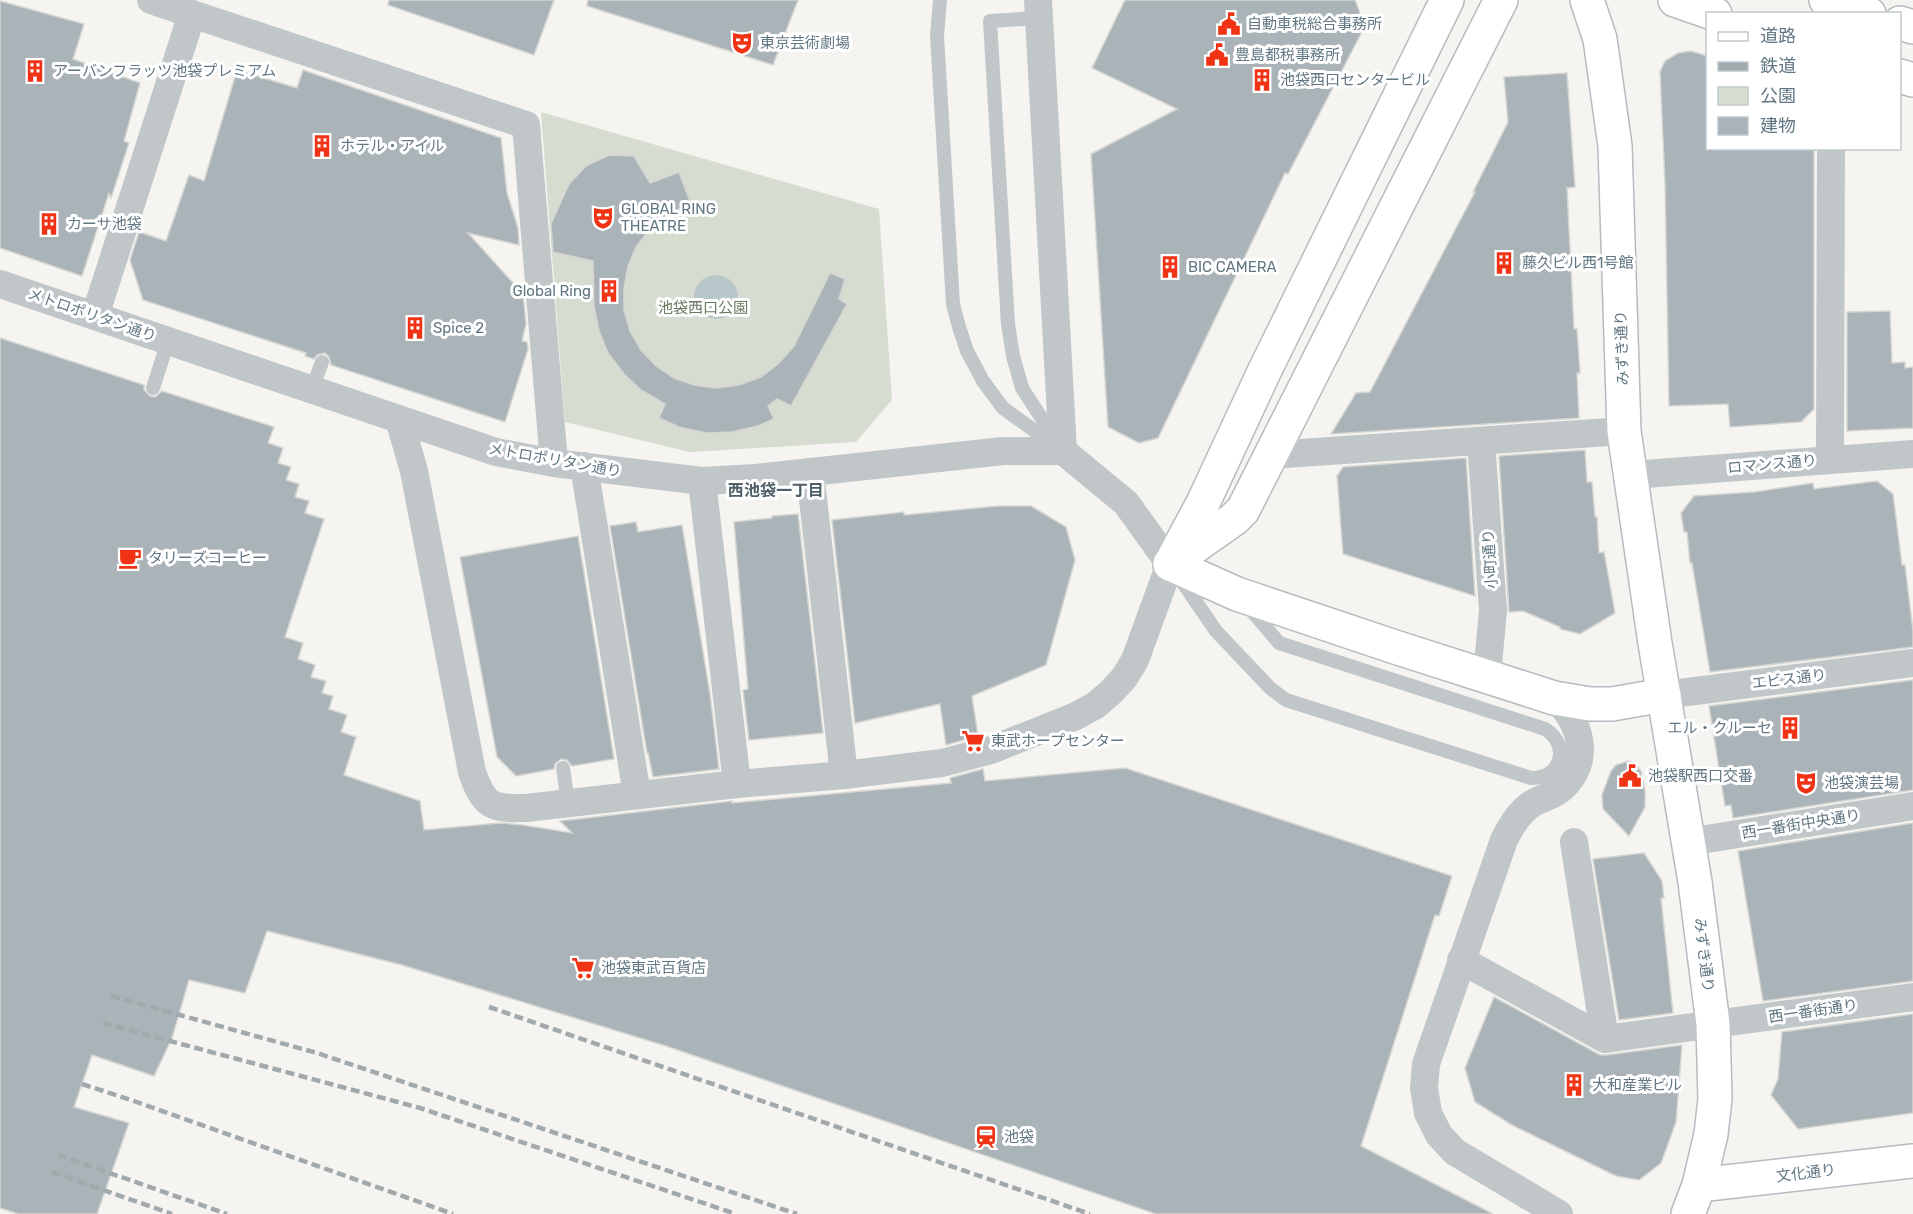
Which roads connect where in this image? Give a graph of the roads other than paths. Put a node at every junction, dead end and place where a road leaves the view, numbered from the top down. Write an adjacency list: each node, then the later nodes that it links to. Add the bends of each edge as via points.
1 (152, 0): 11 (street)
2 (940, 0): 22 (lane, via 937,36 953,304 967,351 1003,408)
3 (1447, 0): 31 (street)
4 (1501, 0): 23 (street)
5 (1587, 0): 20 (street, みずき通り, via 1600,39 1615,146)
6 (1675, 0): 9 (street)
7 (1826, 0): 10 (street)
8 (1038, 9): 22 (street); 22 (lane, via 990,21 1013,356 1022,388)
9 (1708, 12)
10 (1863, 12)
11 (192, 14): 14 (street); 26 (street, via 526,126)
12 (1831, 150): 24 (street)
13 (0, 284): 14 (street, メトロポリタン通り)
14 (95, 316): 15 (street, メトロポリタン通り)
15 (168, 340): 17 (lane); 18 (street, メトロポリタン通り)
16 (322, 362): 18 (lane)
17 (153, 388)
18 (312, 389): 19 (street, メトロポリタン通り)
19 (399, 419): 26 (street, メトロポリタン通り, via 496,452); 41 (street, via 414,471 478,789 488,803 506,809)
20 (1624, 431): 21 (street); 29 (street, みずき通り)
21 (1481, 441): 23 (street); 34 (street, 小町通り, via 1493,610)
22 (1063, 452): 28 (street, メトロポリタン通り, via 1003,451); 31 (street, via 1126,503)
23 (1270, 455): 31 (street, via 1243,510)
24 (1830, 459): 25 (street, ロマンス通り); 29 (street, ロマンス通り)
25 (1912, 460)
26 (554, 463): 27 (street, メトロポリタン通り)
27 (584, 466): 30 (street, メトロポリタン通り); 40 (street)
28 (810, 472): 30 (street, メトロポリタン通り); 38 (street)
29 (1630, 476): 35 (street, みずき通り)
30 (702, 481): 39 (street)
31 (1170, 564): 32 (street); 32 (lane, via 1216,631 1286,700 1531,778 1541,779 1555,769 1560,751 1554,734 1545,729 1279,643); 38 (street, via 1135,660 1124,678 1096,705 968,756)
32 (1236, 594): 34 (street)
33 (1913, 663): 35 (street, エビス通り)
34 (1487, 676): 36 (street)
35 (1664, 695): 36 (street, via 1612,704); 44 (street, みずき通り)
36 (1554, 698): 45 (street, via 1576,726 1580,744 1577,765 1562,788 1526,808 1510,827)
37 (563, 768): 41 (lane)
38 (844, 775): 39 (street)
39 (737, 784): 40 (street)
40 (637, 795): 41 (street)
41 (568, 803)
42 (1913, 806): 44 (street, 西一番街中央通り)
43 (1575, 842): 48 (street)
44 (1688, 842): 47 (street, みずき通り)
45 (1461, 960): 48 (street); 51 (street, via 1426,1064 1428,1113 1439,1135 1455,1152)
46 (1913, 997): 47 (street, 西一番街通り)
47 (1713, 1024): 48 (street, 西一番街通り); 50 (street, みずき通り, via 1715,1099 1711,1134)
48 (1605, 1040)
49 (1913, 1161): 50 (street, 文化通り)
50 (1694, 1200)
51 (1559, 1214)

